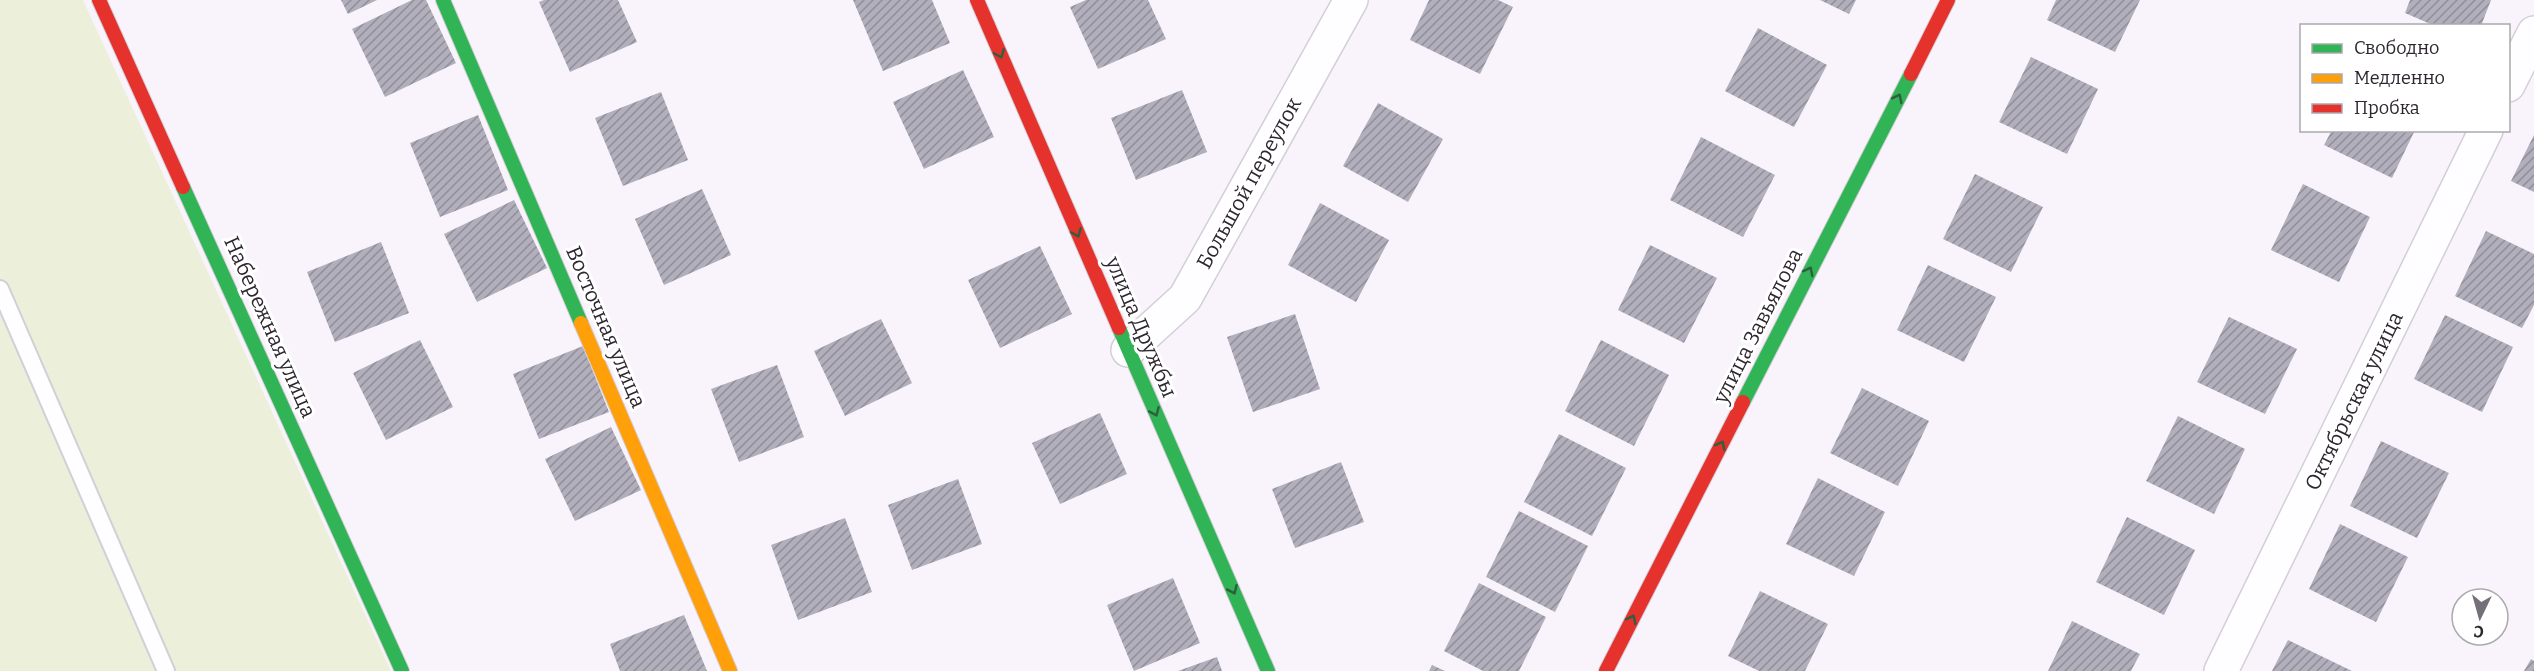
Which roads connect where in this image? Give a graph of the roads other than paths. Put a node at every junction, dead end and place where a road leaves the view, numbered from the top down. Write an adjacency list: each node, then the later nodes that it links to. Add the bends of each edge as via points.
1 (99, 0): 12 (street, Набережная улица)
2 (443, 0): 13 (street, Восточная улица)
3 (977, 0): 10 (street, улица Дружбы, one-way to 10)
4 (1351, 0): 10 (street, Большой переулок, via 1185,298)
5 (1948, 0): 15 (street, улица Завьялова, one-way to 5)
6 (2534, 33): 7 (street)
7 (2510, 81)
8 (2485, 132): 16 (street, Октябрьская улица)
9 (0, 289): 11 (lane)
10 (1128, 350): 14 (street, улица Дружбы, one-way to 14)
11 (166, 671)
12 (402, 671)
13 (730, 671)
14 (1268, 671)
15 (1606, 671)
16 (2221, 671)

